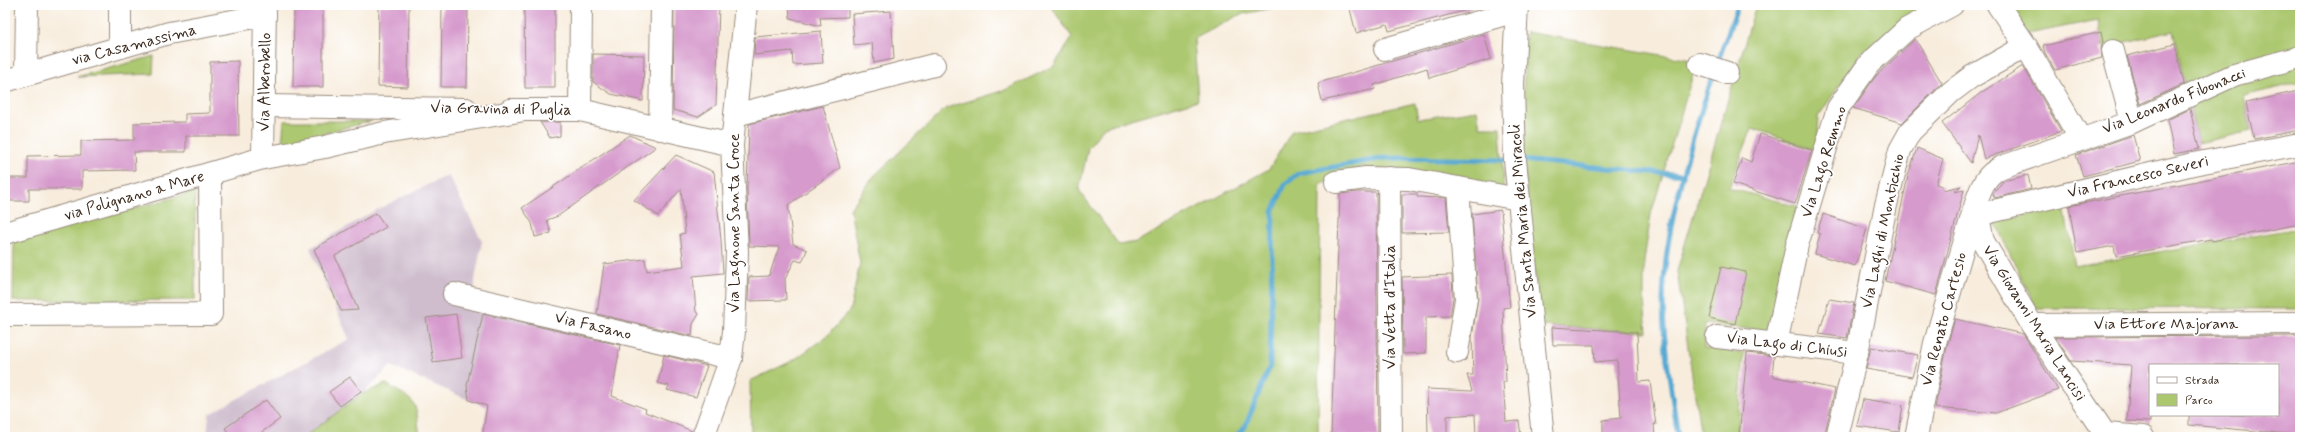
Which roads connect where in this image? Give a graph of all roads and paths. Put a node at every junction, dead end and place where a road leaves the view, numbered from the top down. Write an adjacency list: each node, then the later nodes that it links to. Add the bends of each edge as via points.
1 (27, 5): 17 (street)
2 (120, 5): 11 (street)
3 (581, 5): 22 (street)
4 (662, 5): 25 (street)
5 (746, 5): 23 (street, Via Lagnone Santa Croce)
6 (1952, 5): 42 (street, Via Lago Remmo, via 1907,29 1869,64 1838,108 1797,245)
7 (1998, 5): 10 (street)
8 (1516, 8): 12 (street); 34 (street, Via Santa Maria dei Miracoli, via 1513,85)
9 (265, 10): 11 (street, via Casamassima); 20 (street, Via Alberobello)
10 (2026, 46): 26 (street); 44 (street, Via Laghi di Monticchio, via 1951,92 1910,132 1900,150 1886,205)
11 (120, 47): 17 (street, via Casamassima)
12 (1385, 49)
13 (2113, 51): 24 (street)
14 (2300, 57): 24 (street, Via Leonardo Fibonacci, via 2234,75)
15 (1700, 64): 18 (street)
16 (934, 65): 23 (street)
17 (26, 74): 19 (street, via Casamassima)
18 (1728, 74)
19 (5, 81)
20 (265, 106): 21 (street, Via Gravina di Puglia); 29 (street, Via Alberobello)
21 (525, 110): 22 (street, Via Gravina di Puglia); 29 (street, via Polignano a Mare, via 384,133)
22 (580, 110): 25 (street, Via Gravina di Puglia)
23 (735, 115): 28 (street, Via Lagnone Santa Croce)
24 (2132, 122): 26 (street, Via Leonardo Fibonacci)
25 (660, 128): 28 (street, Via Gravina di Puglia)
26 (2080, 138): 35 (street, Via Leonardo Fibonacci, via 1997,169 1986,180)
27 (2300, 144): 35 (street, Via Francesco Severi)
28 (732, 146): 45 (street, Via Lagnone Santa Croce, via 737,252)
29 (263, 158): 30 (street, via Polignano a Mare)
30 (210, 174): 36 (street, via Polignano a Mare); 38 (street, via 211,314)
31 (1389, 178): 32 (street); 33 (street); 48 (street, Via Vetta d'Italia)
32 (1336, 182)
33 (1458, 188): 34 (street); 43 (street, via 1466,299)
34 (1519, 199): 49 (street, Via Santa Maria dei Miracoli)
35 (1976, 209): 40 (street, Via Giovanni Maria Lancisi, via 1983,241); 51 (street, Via Renato Cartesio, via 1935,342)
36 (5, 233)
37 (454, 294): 45 (street, Via Fasano)
38 (5, 315)
39 (2300, 323): 40 (street, Via Ettore Majorana)
40 (2032, 324): 46 (street, Via Giovanni Maria Lancisi)
41 (1717, 337): 42 (street, Via Lago di Chiusi)
42 (1776, 344): 44 (street, Via Lago di Chiusi)
43 (1457, 352)
44 (1857, 353): 50 (street, Via Laghi di Monticchio)
45 (731, 358): 47 (street, Via Lagnone Santa Croce)
46 (2106, 436): 52 (street)
47 (703, 437)
48 (1391, 437)
49 (1543, 437)
50 (1837, 437)
51 (1916, 437)
52 (2143, 437)

